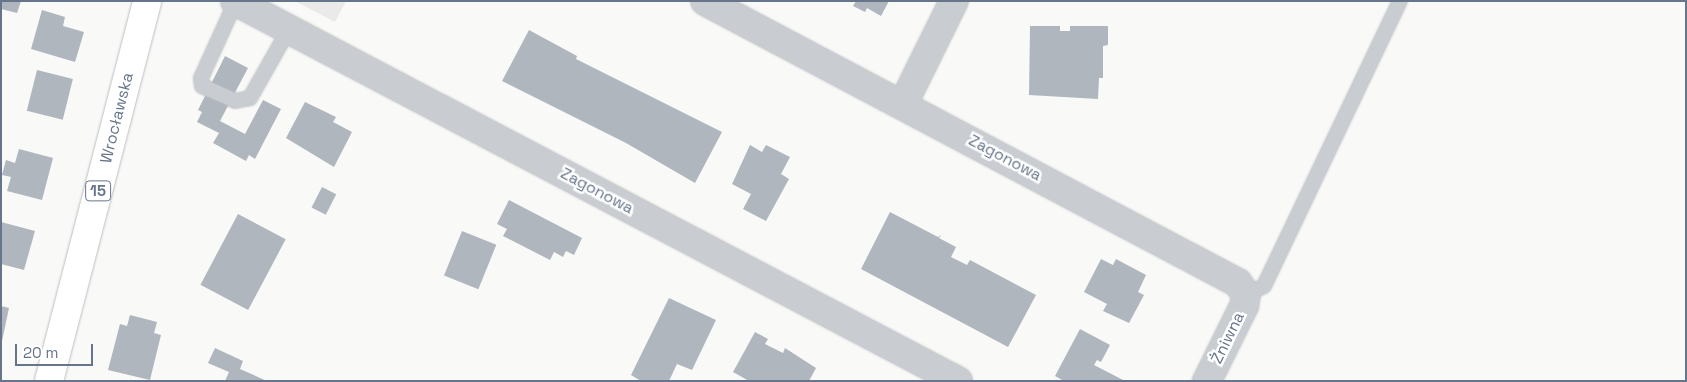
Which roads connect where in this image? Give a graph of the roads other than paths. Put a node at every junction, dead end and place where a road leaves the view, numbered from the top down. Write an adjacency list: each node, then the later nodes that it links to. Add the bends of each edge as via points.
1 (147, 1): 9 (main road, Wrocławska / 15)
2 (236, 1): 6 (street, Zagonowa); 6 (lane, via 202,78 202,86 236,101 250,98)
3 (705, 1): 7 (street, Zagonowa)
4 (954, 1): 7 (street)
5 (1400, 1): 8 (lane, via 1264,286)
6 (289, 29): 10 (street, Zagonowa)
7 (903, 104): 8 (street, Zagonowa, via 1238,283)
8 (1246, 295): 11 (street, Żniwna)
9 (49, 381)
10 (958, 381)
11 (1207, 381)

